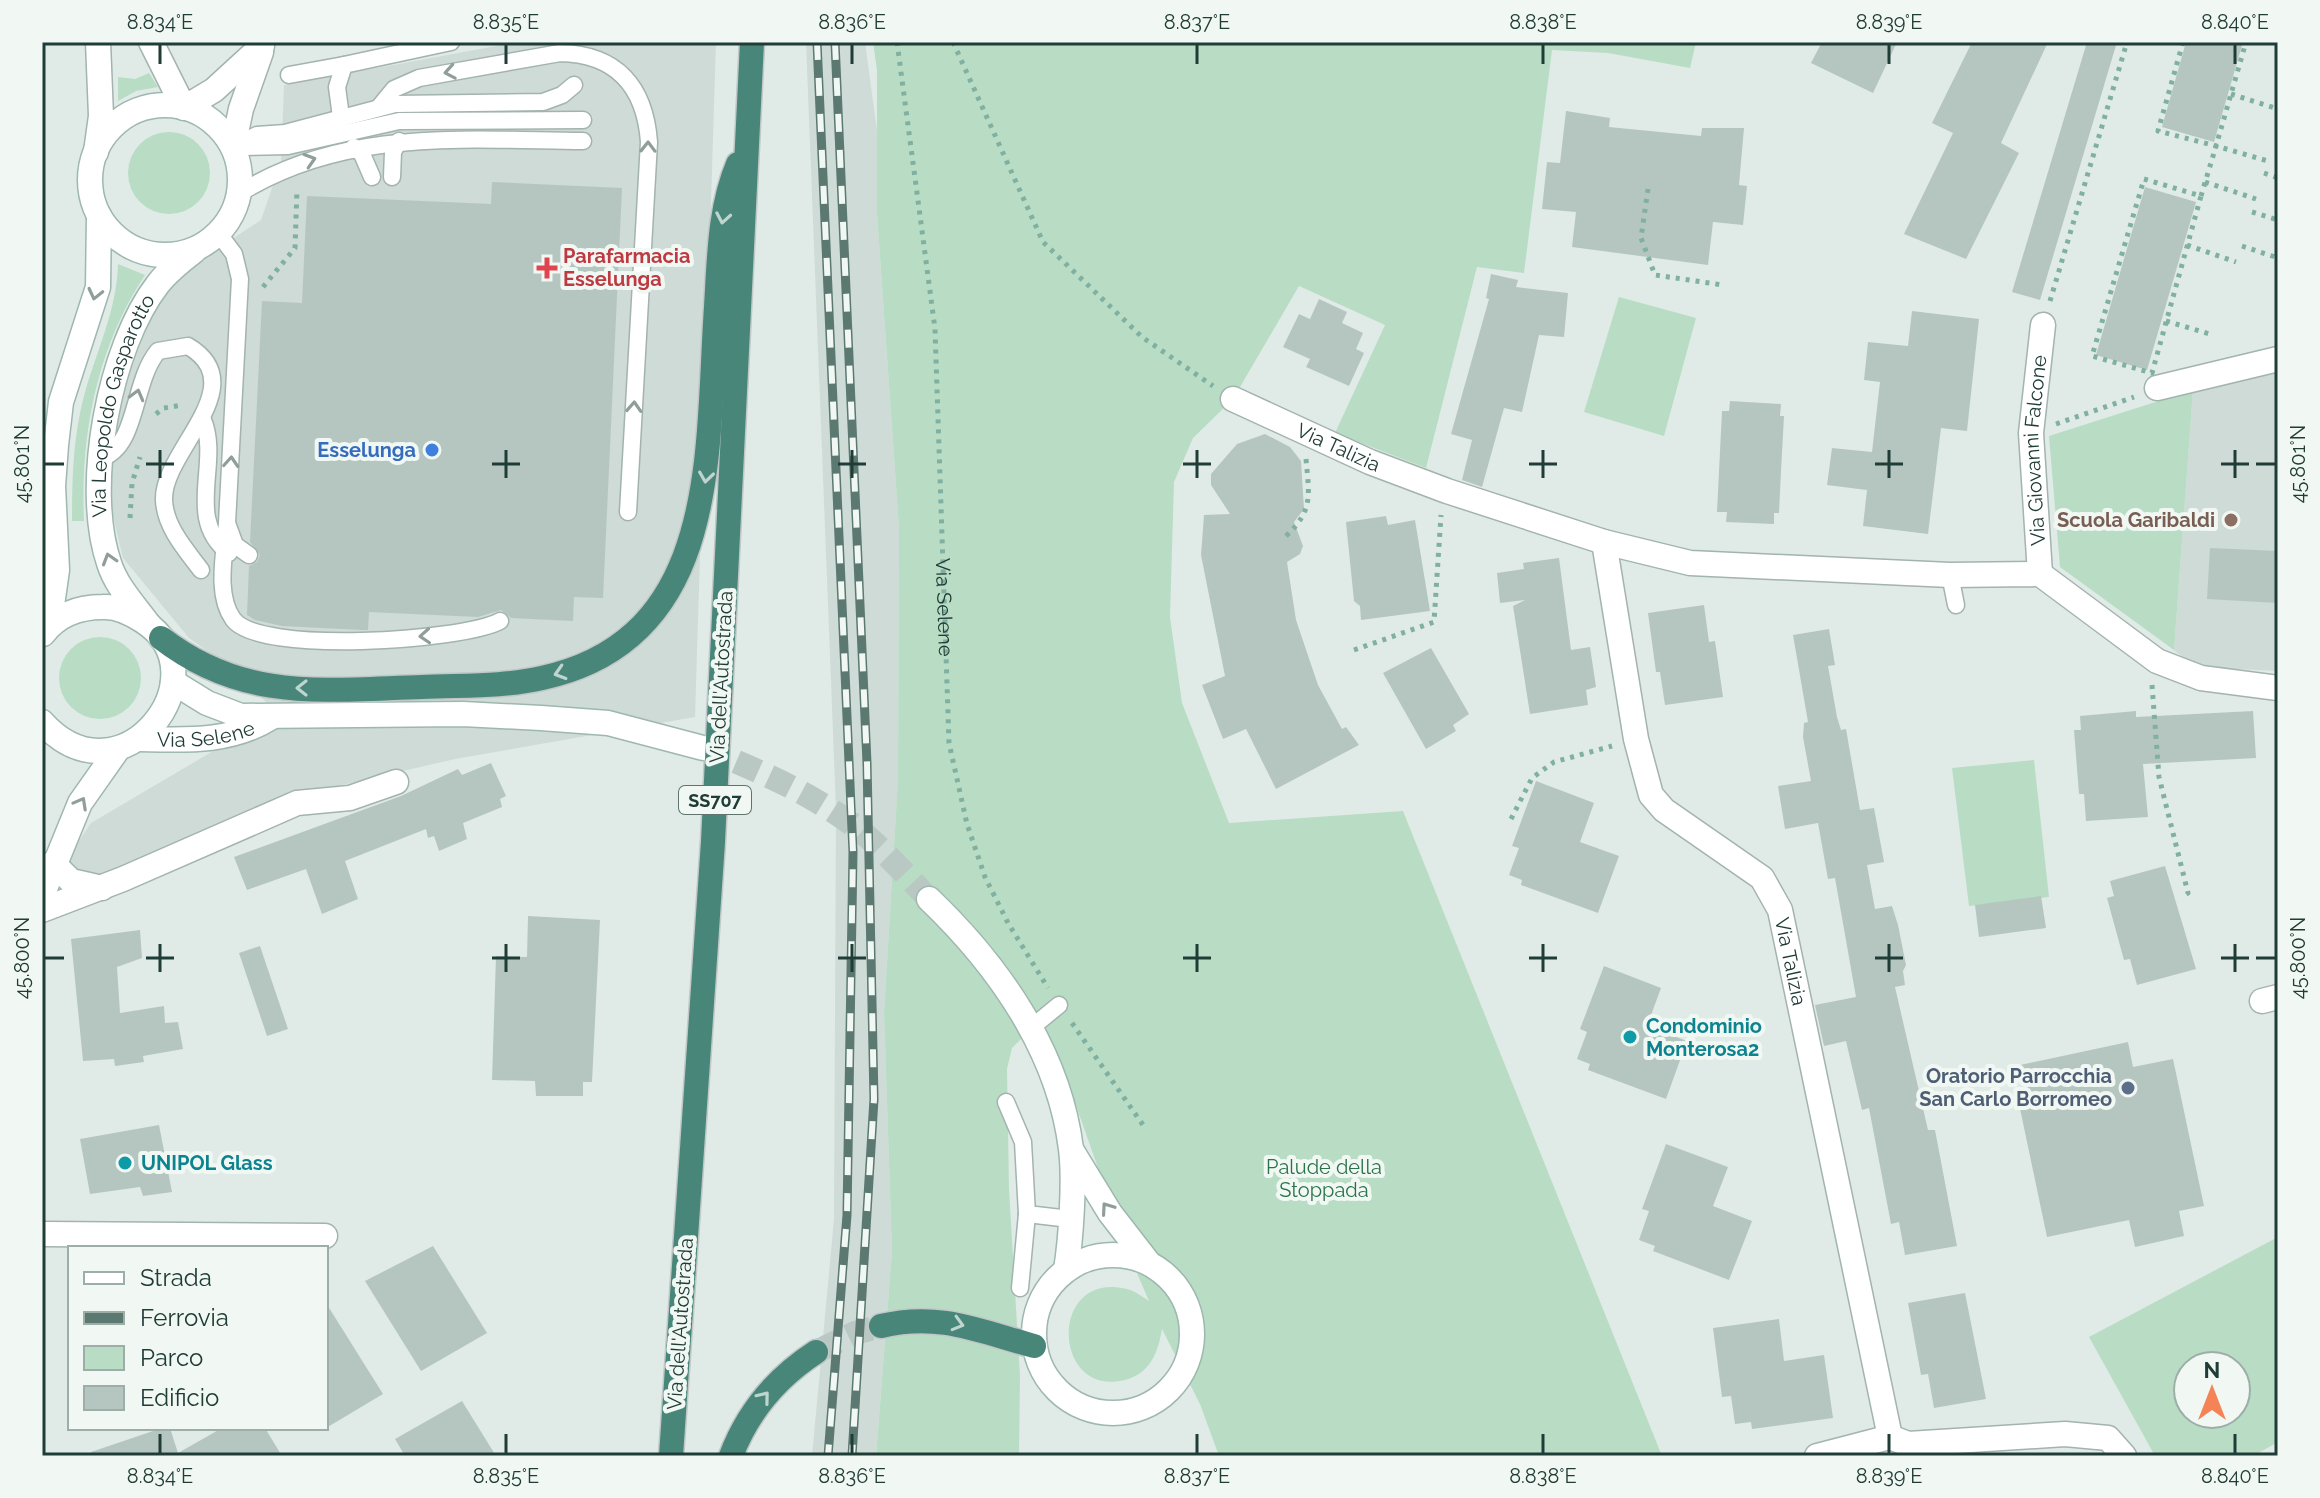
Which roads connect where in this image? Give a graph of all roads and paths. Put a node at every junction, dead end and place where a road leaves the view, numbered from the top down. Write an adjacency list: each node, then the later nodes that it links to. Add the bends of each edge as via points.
1 (98, 42): 26 (street, via 101,116)
2 (151, 42): 16 (street)
3 (451, 42): 11 (lane)
4 (752, 42): 22 (highway, Via dell'Autostrada / SS707)
5 (897, 42): 91 (path, Via Selene, via 935,329 949,743 985,877)
6 (953, 42): 53 (path, via 1043,242 1142,337)
7 (2127, 42): 49 (path)
8 (2183, 42): 23 (path, via 2158,131)
9 (2246, 42): 14 (path)
10 (263, 44): 16 (street, via 214,90); 24 (street)
11 (344, 65): 12 (lane); 18 (lane, via 337,87)
12 (289, 75)
13 (574, 85): 15 (lane, via 543,102)
14 (2231, 94): 17 (path); 23 (path)
15 (380, 106): 18 (lane); 61 (lane, one-way to 15, via 649,142 642,101 623,76 599,59 560,53 419,78 394,89)
16 (184, 108): 24 (street, via 221,129); 26 (street, via 163,106 132,114 107,133)
17 (2278, 109)
18 (341, 117): 24 (lane, via 257,135)
19 (583, 120): 24 (lane, via 399,121 288,146)
20 (399, 141): 21 (lane); 25 (lane); 30 (lane)
21 (583, 141)
22 (747, 144): 73 (highway, one-way to 73, via 721,227 709,443 695,535 663,598 630,636 574,669 509,684 295,689 229,677 188,657); 107 (highway, Via dell'Autostrada / SS707, via 713,842)
23 (2216, 146): 27 (path); 33 (path)
24 (233, 147): 35 (street)
25 (354, 147): 29 (lane); 35 (lane, one-way to 25, via 293,165)
26 (96, 152): 39 (street, via 90,173)
27 (2268, 161)
28 (2264, 173): 31 (path)
29 (372, 177)
30 (392, 177)
31 (2278, 178)
32 (297, 182): 47 (path, via 295,248)
33 (2205, 182): 36 (path); 37 (path)
34 (1648, 189): 46 (path, via 1641,238 1655,275)
35 (240, 193): 41 (street, Via Leopoldo Gasparotto, via 232,215)
36 (2201, 196): 42 (path); 48 (path, via 2144,179 2092,356 2152,373)
37 (2256, 199)
38 (2252, 212): 40 (path)
39 (99, 216): 41 (street, via 113,235 143,251 178,254); 72 (street, one-way to 72, via 98,287 61,402 53,486 57,570)
40 (2278, 220)
41 (209, 240): 59 (street, Via Leopoldo Gasparotto, via 157,286 127,341); 63 (lane, one-way to 41, via 240,279 234,254)
42 (2187, 245): 45 (path); 48 (path)
43 (2242, 246): 44 (path)
44 (2278, 258)
45 (2236, 262)
46 (1723, 285)
47 (261, 292)
48 (2166, 321): 50 (path)
49 (2043, 325): 56 (street, Via Giovanni Falcone)
50 (2213, 335)
51 (2278, 359): 52 (street)
52 (2157, 388): 56 (path)
53 (1233, 399): 57 (street, Via Talizia)
54 (199, 412): 55 (path, via 164,408); 59 (lane, one-way to 54, via 123,444 137,391 158,351 188,346 200,353 211,379 209,406); 66 (lane, via 210,443 205,516); 67 (lane, via 164,493 174,532)
55 (152, 423)
56 (2031, 433): 68 (street, Via Giovanni Falcone)
57 (1317, 438): 60 (street, Via Talizia); 64 (path, via 1306,455 1309,504)
58 (143, 447): 62 (path, via 132,483)
59 (101, 458): 73 (street, Via Leopoldo Gasparotto, one-way to 59, via 109,564 100,505)
60 (1447, 491): 65 (street, Via Talizia); 74 (path, via 1434,622)
61 (628, 512)
62 (130, 523)
63 (227, 523): 66 (lane); 66 (lane, via 235,545 249,555)
64 (1286, 536)
65 (1604, 542): 69 (street, Via Talizia, via 1690,563); 80 (street, Via Talizia)
66 (225, 551): 71 (lane, one-way to 66, via 476,631 417,637 260,636 239,626 228,610)
67 (201, 570)
68 (2040, 574): 69 (street, Via Talizia); 75 (street)
69 (1950, 575): 70 (lane)
70 (1956, 605)
71 (500, 621)
72 (46, 630): 73 (street, via 67,613 110,606 131,613)
73 (155, 632): 76 (street, Via Leopoldo Gasparotto, via 170,660)
74 (1354, 650)
75 (2157, 661): 77 (street, via 2201,678); 88 (path, via 2151,676 2159,777 2188,893)
76 (173, 682): 78 (street, Via Selene, via 223,710); 81 (street, via 162,714)
77 (2278, 688)
78 (270, 718): 81 (street, Via Selene, via 248,732); 82 (street, Via Selene, via 541,718 608,723)
79 (42, 722): 81 (street, via 73,746 96,751)
80 (1636, 739): 84 (path, via 1554,762 1532,778); 106 (street, Via Talizia, via 1651,795 1664,810 1762,878 1780,910)
81 (129, 744): 85 (street, one-way to 81, via 80,803)
82 (703, 748)
83 (396, 782): 86 (street, via 350,798 297,803)
84 (1511, 819)
85 (53, 863): 86 (street, via 71,881); 87 (street)
86 (102, 888): 90 (street)
87 (42, 896)
88 (2182, 897)
89 (929, 899): 92 (street, via 992,968)
90 (42, 910)
91 (1059, 1005): 92 (lane); 94 (path, Via Selene)
92 (1031, 1028): 95 (street, via 1062,1105)
93 (1006, 1102): 96 (lane, via 1023,1142)
94 (1143, 1125)
95 (1072, 1151): 97 (street); 100 (street, one-way to 95)
96 (1027, 1214): 97 (lane); 102 (lane)
97 (1070, 1219): 101 (street)
98 (42, 1234): 99 (street)
99 (325, 1236)
100 (1148, 1262): 101 (street, via 1124,1254 1100,1255); 104 (street, via 1184,1295 1193,1343 1172,1388 1153,1403 1130,1412 1081,1407 1048,1380)
101 (1066, 1270): 104 (street, via 1041,1298)
102 (1020, 1288)
103 (881, 1326): 104 (highway, one-way to 104, via 944,1320)
104 (1034, 1346)
105 (816, 1352): 108 (highway, one-way to 105, via 763,1397)
106 (1890, 1437): 109 (street); 110 (street, via 1908,1444 2074,1434 2108,1438)
107 (671, 1456)
108 (731, 1456)
109 (1817, 1456)
110 (2124, 1456)

